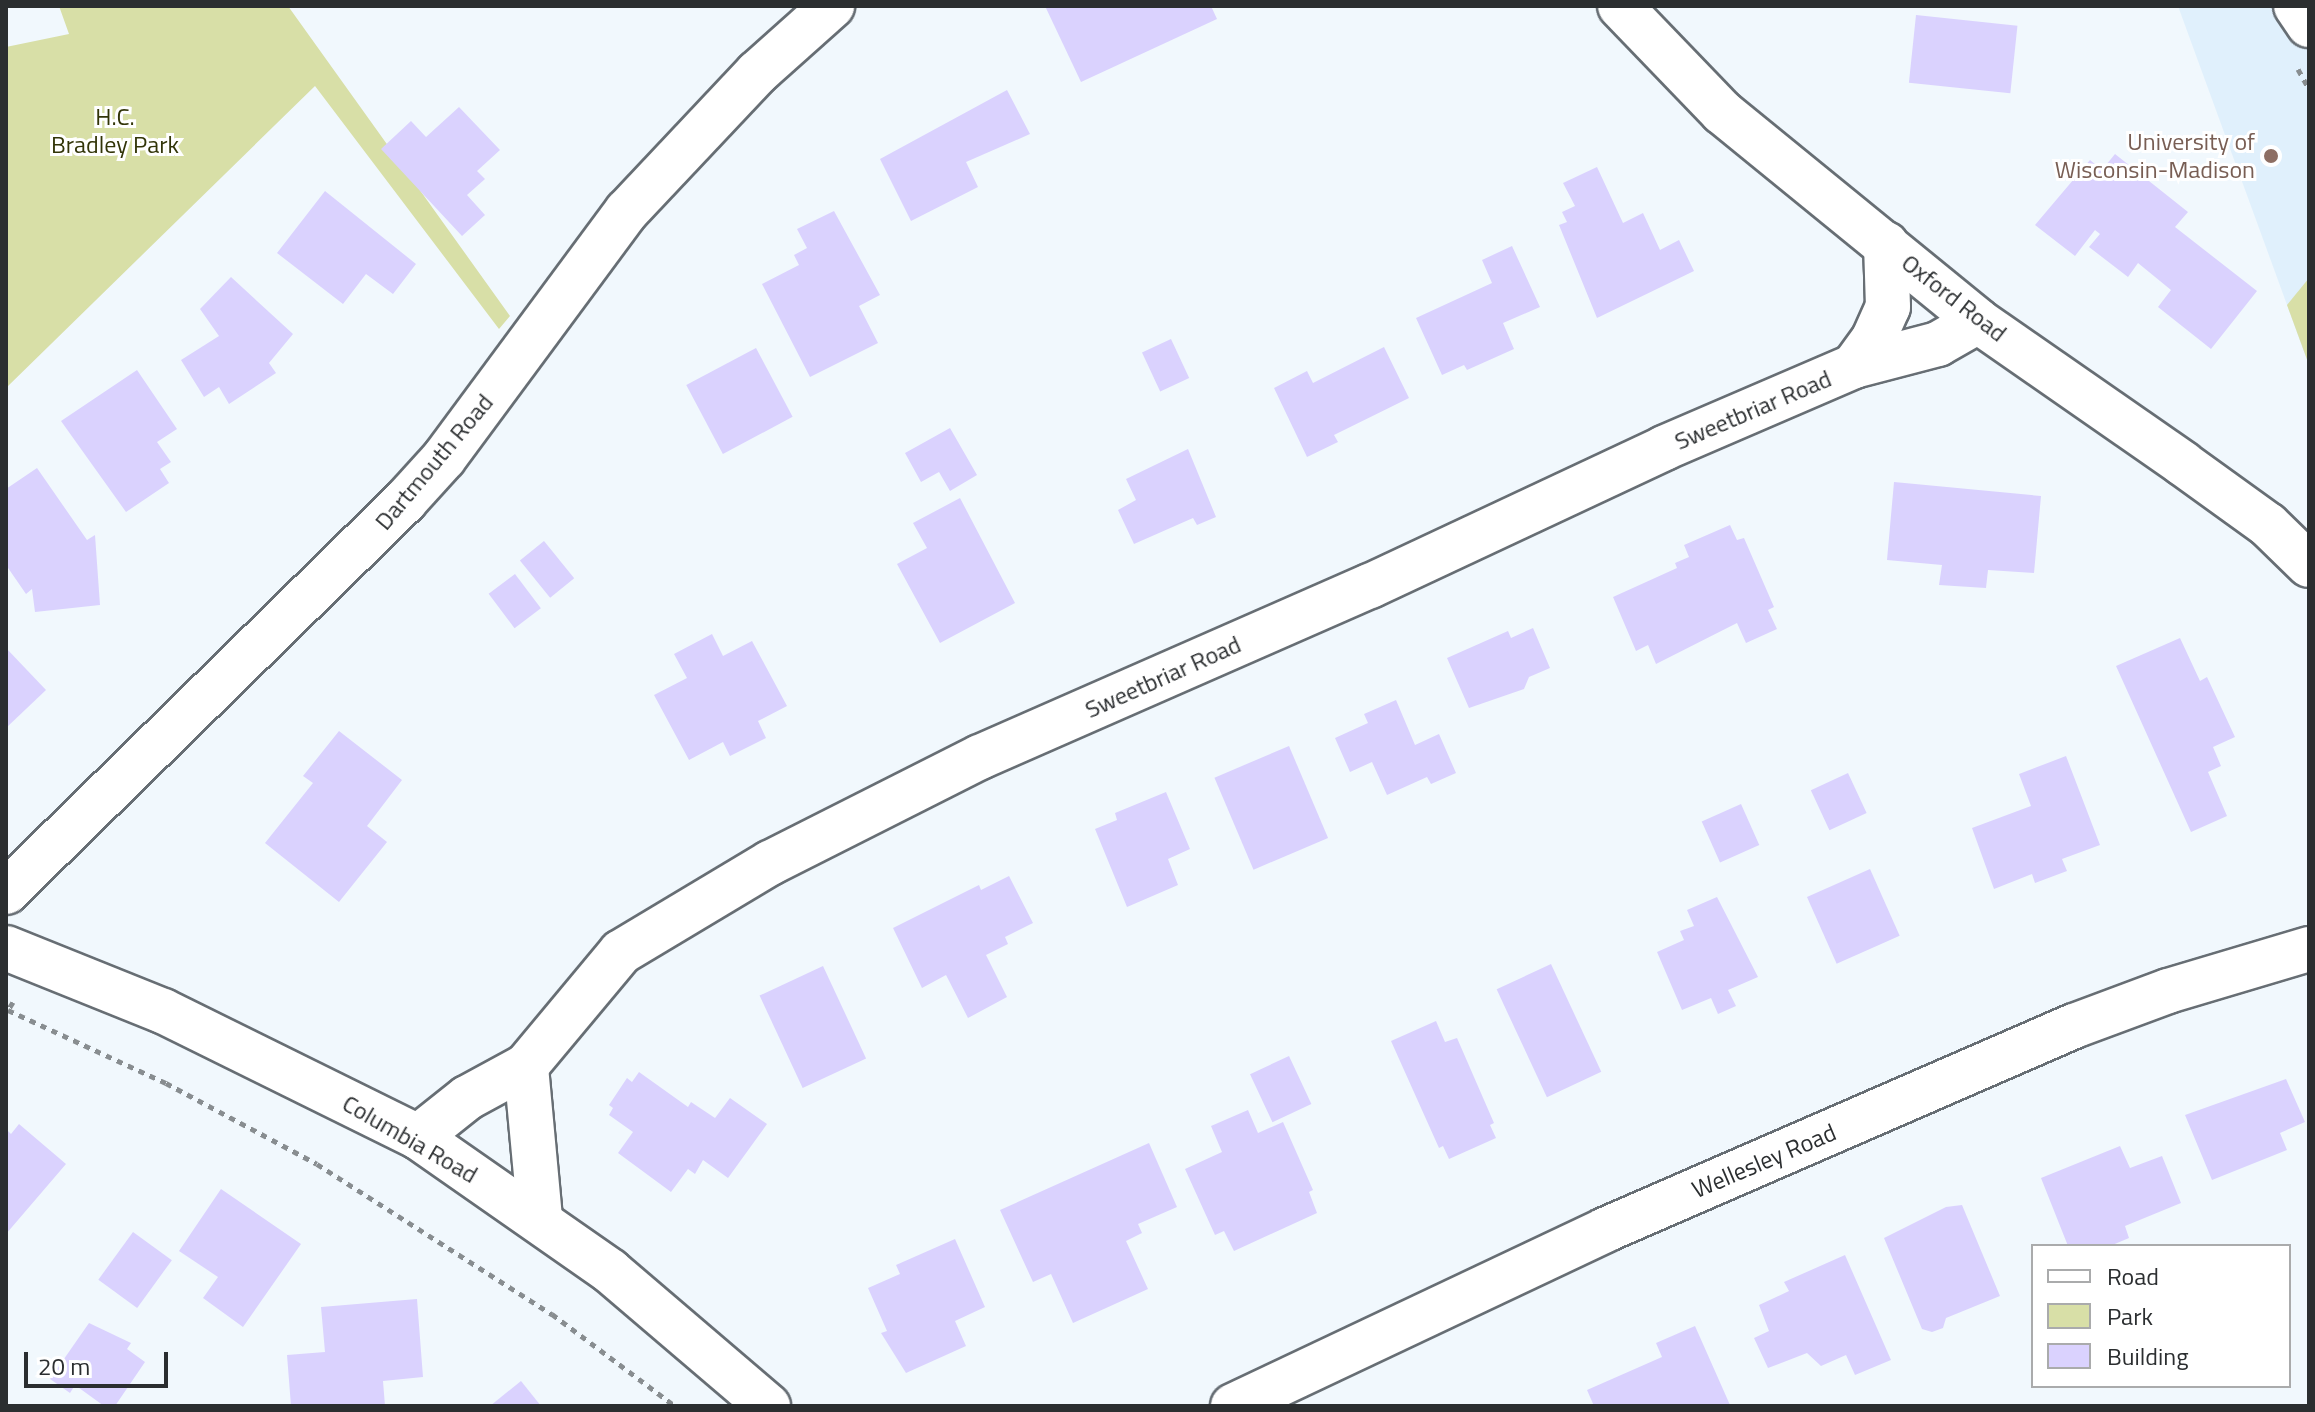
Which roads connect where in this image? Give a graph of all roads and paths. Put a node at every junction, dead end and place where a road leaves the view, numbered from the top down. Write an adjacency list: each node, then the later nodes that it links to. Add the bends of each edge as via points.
1 (832, 6): 9 (street, Dartmouth Road, via 757,73 627,211 444,458 405,501)
2 (1620, 6): 5 (street, Oxford Road, via 1722,112)
3 (2296, 6): 4 (street)
4 (2309, 25)
5 (1886, 244): 6 (street, Oxford Road); 7 (street, Sweetbriar Road, via 1888,307)
6 (1978, 321): 7 (street, Sweetbriar Road, via 1938,344); 8 (street, Oxford Road, via 2207,480 2268,525)
7 (1854, 366): 12 (street, Sweetbriar Road, via 980,757 770,863 621,952)
8 (2309, 565)
9 (6, 892)
10 (2309, 949): 17 (street, Wellesley Road, via 2074,1026 1605,1230)
11 (23, 953): 13 (street, Columbia Road, via 163,1011); 15 (path, via 8,1010 166,1083 317,1164 552,1314)
12 (526, 1066): 13 (street, Sweetbriar Road, via 467,1098); 14 (street)
13 (418, 1137): 14 (street, Columbia Road)
14 (540, 1218): 16 (street, Columbia Road)
15 (675, 1406)
16 (768, 1406)
17 (1233, 1406)

